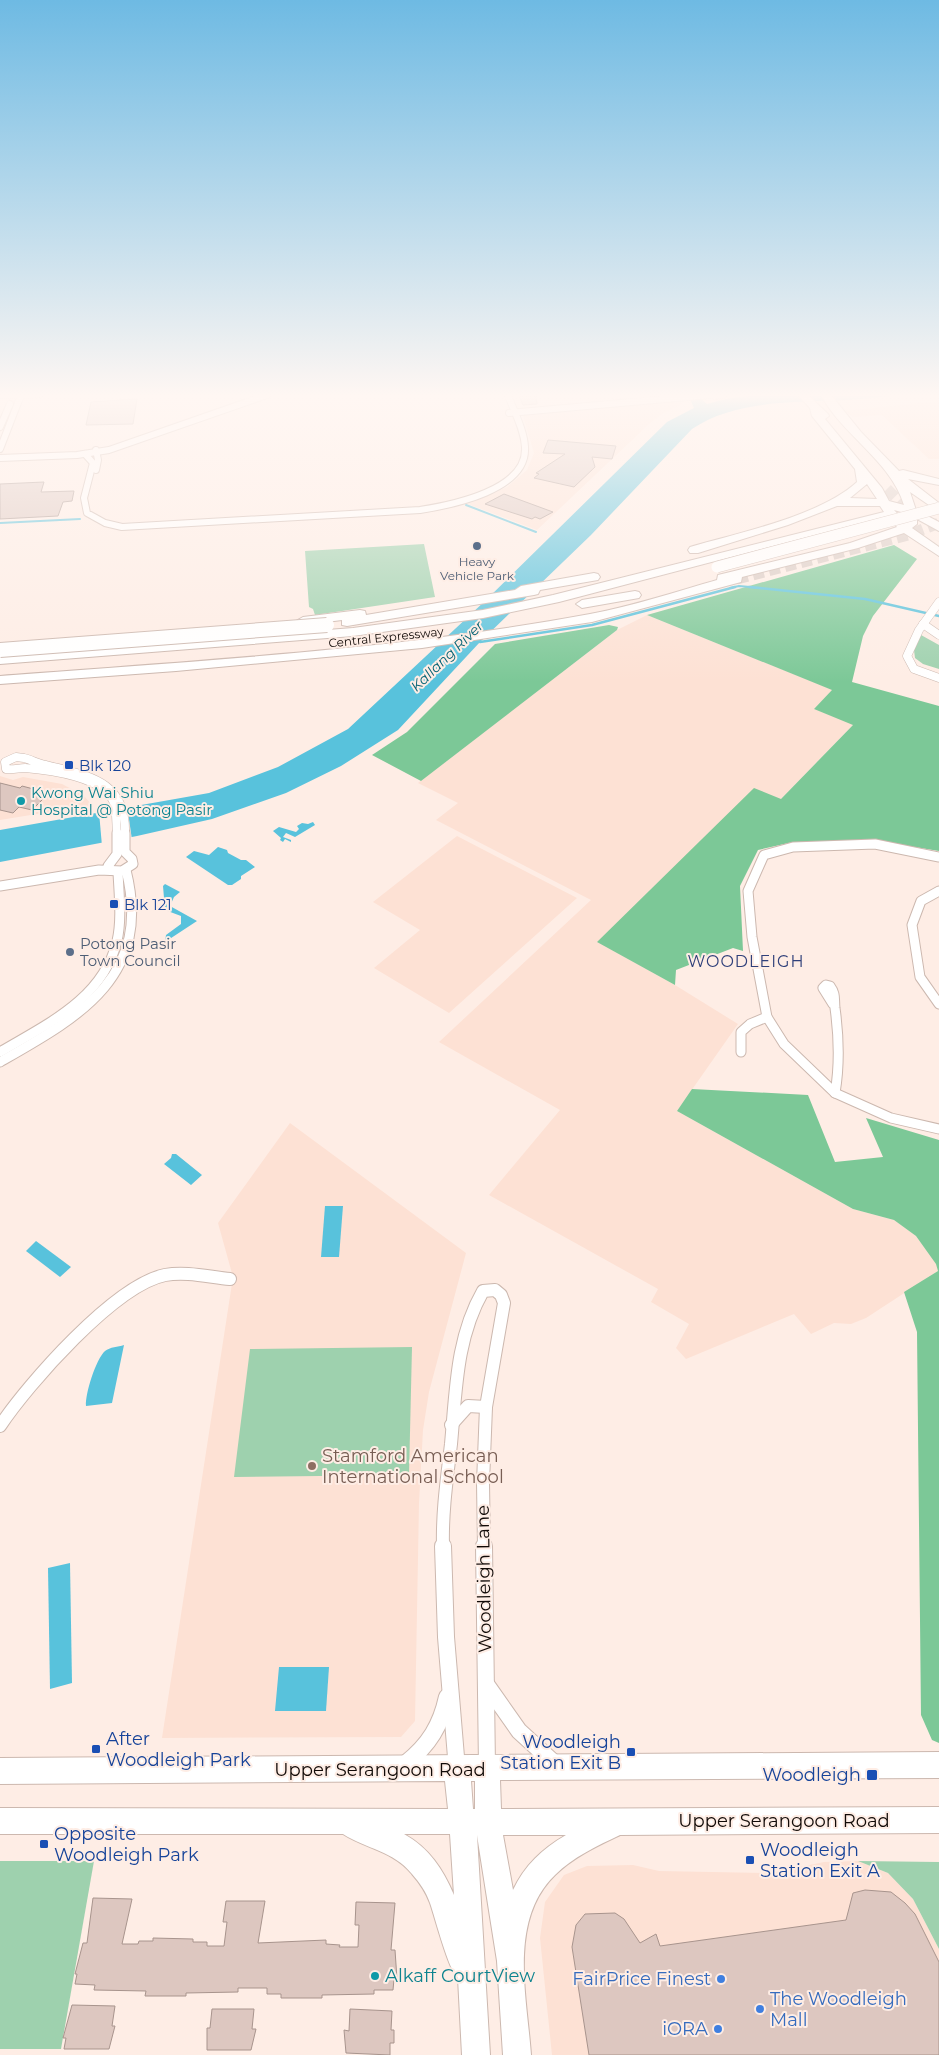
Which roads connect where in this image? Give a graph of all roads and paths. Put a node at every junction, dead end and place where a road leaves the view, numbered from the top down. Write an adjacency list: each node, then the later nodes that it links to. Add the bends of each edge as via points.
1 (86, 491): 4 (street, via 82,505 94,519 114,526 132,527 405,512 469,499)
2 (92, 491): 3 (street, via 91,509 106,520 121,523 418,507 462,498)
3 (478, 491)
4 (487, 491)
5 (854, 491): 14 (highway)
6 (886, 491): 13 (highway)
7 (887, 491): 16 (highway, via 890,499)
8 (904, 491): 16 (highway)
9 (918, 491): 11 (highway)
10 (933, 491): 11 (highway)
11 (922, 494): 15 (highway); 16 (highway)
12 (939, 500): 21 (highway, Central Expressway)
13 (883, 503): 14 (highway, via 866,500); 16 (highway); 18 (highway)
14 (830, 505): 24 (highway, via 737,537)
15 (939, 509): 21 (highway, Central Expressway, bridge)
16 (912, 511): 17 (highway); 17 (highway); 18 (highway, via 911,524)
17 (935, 529): 20 (highway)
18 (905, 530): 19 (highway); 20 (highway)
19 (880, 538): 20 (highway, via 913,543); 23 (highway)
20 (939, 553)
21 (712, 563): 24 (highway, Central Expressway, via 624,581); 26 (highway, Central Expressway)
22 (737, 579): 29 (highway, via 592,618)
23 (690, 586): 26 (highway); 29 (highway)
24 (552, 591): 27 (highway, Central Expressway); 27 (highway)
25 (939, 602): 28 (street)
26 (582, 604): 27 (highway, Central Expressway, via 537,614)
27 (419, 622): 29 (highway); 31 (highway, bridge, via 332,624); 32 (highway, Central Expressway, via 353,632); 32 (highway, via 262,625 162,645); 34 (highway, Central Expressway, via 175,658); 36 (highway, via 176,667)
28 (923, 624): 30 (street); 35 (street, via 907,660 914,669)
29 (519, 628)
30 (939, 636)
31 (0, 650)
32 (85, 655): 33 (highway, Central Expressway)
33 (0, 660)
34 (0, 671)
35 (939, 678)
36 (0, 680)
37 (28, 760): 38 (street, via 14,757); 39 (street); 40 (street, via 102,780)
38 (2, 766): 39 (street, via 11,770)
39 (23, 768): 40 (street, via 64,774 93,783)
40 (118, 802): 42 (street, via 126,839)
41 (939, 857): 47 (street, via 875,844 793,847 764,856 748,891 758,975)
42 (119, 862): 43 (street); 48 (street, via 119,934 111,962 98,983 66,1013); 50 (street, via 132,891 132,919 122,963 110,983 82,1012)
43 (0, 884)
44 (939, 891): 46 (street, via 921,901 912,925 920,977)
45 (833, 1004): 51 (street, via 840,1031 840,1071)
46 (939, 1004)
47 (767, 1017): 49 (street, via 741,1032); 51 (street, via 784,1044)
48 (0, 1052)
49 (741, 1052)
50 (0, 1062)
51 (835, 1093): 52 (street, via 891,1118)
52 (939, 1129)
53 (230, 1279): 56 (street, via 171,1274 133,1289 54,1358)
54 (486, 1407): 55 (street, via 468,1406); 55 (street, Woodleigh Lane, via 504,1303 494,1290 483,1291 474,1303 458,1369); 57 (street, Woodleigh Lane, via 483,1483)
55 (451, 1425): 58 (street, Woodleigh Lane, via 443,1503 444,1624)
56 (0, 1426)
57 (485, 1683): 60 (street, Woodleigh Lane); 61 (street, via 519,1732)
58 (449, 1686): 62 (street, via 442,1720 431,1739 418,1754); 63 (street, Woodleigh Lane)
59 (939, 1765): 61 (main road, Upper Serangoon Road)
60 (487, 1769): 61 (main road, Upper Serangoon Road); 63 (main road, Upper Serangoon Road); 65 (main road)
61 (562, 1769)
62 (396, 1770): 63 (main road, Upper Serangoon Road); 64 (main road, Upper Serangoon Road)
63 (457, 1770): 70 (main road)
64 (0, 1771)
65 (488, 1820): 66 (main road, Upper Serangoon Road); 70 (main road, Upper Serangoon Road); 71 (main road)
66 (622, 1820): 67 (main road, Upper Serangoon Road); 71 (main road, via 555,1854 535,1876 514,1928)
67 (939, 1820)
68 (0, 1821): 69 (main road, Upper Serangoon Road)
69 (338, 1821): 70 (main road, Upper Serangoon Road); 72 (main road, via 400,1845 429,1874 445,1904)
70 (461, 1821): 72 (main road)
71 (511, 1961): 74 (main road)
72 (472, 1988): 73 (main road)
73 (476, 2055)
74 (517, 2055)

